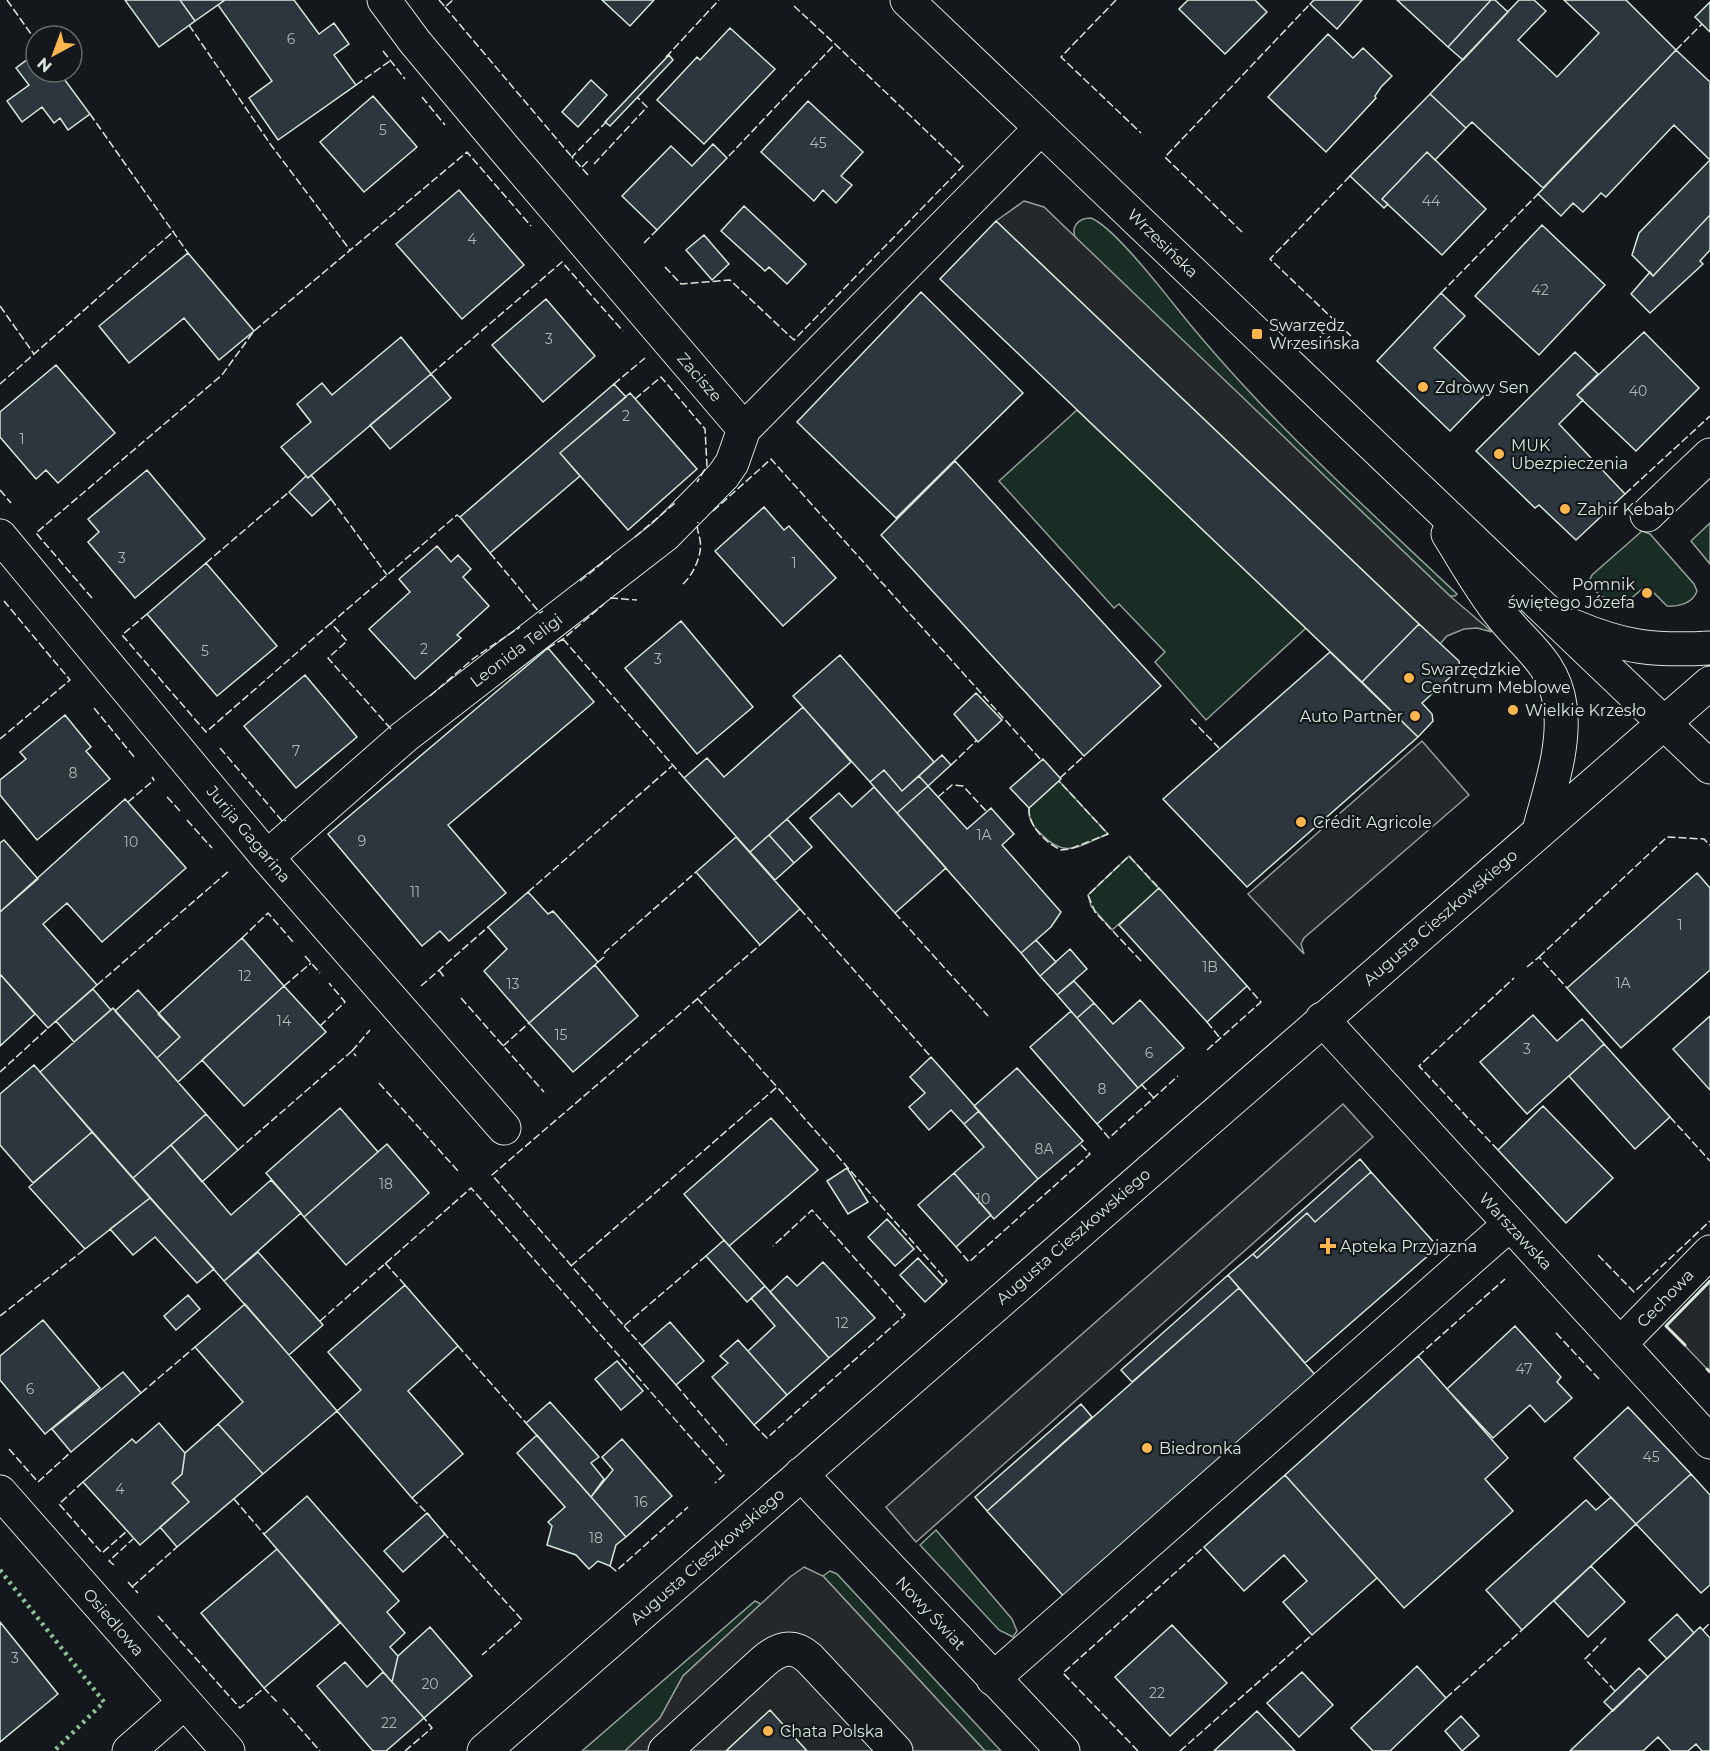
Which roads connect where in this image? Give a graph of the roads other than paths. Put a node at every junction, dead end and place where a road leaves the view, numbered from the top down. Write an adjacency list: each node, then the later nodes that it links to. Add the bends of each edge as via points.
1 (384, 0): 4 (street, Zacisze, via 495,138)
2 (907, 0): 3 (street, Wrzesińska)
3 (1041, 128): 4 (street); 6 (street, Wrzesińska)
4 (744, 429): 15 (street, Leonida Teligi, via 723,476 665,535 404,737)
5 (1710, 455): 7 (street)
6 (1418, 487): 9 (street, Wrzesińska); 14 (street, Wrzesińska, via 1501,616 1529,643 1550,674 1560,705 1560,734)
7 (1647, 514)
8 (0, 536): 15 (street, Jurija Gagarina)
9 (1554, 618): 10 (street, Wrzesińska, via 1603,639 1640,649); 12 (street, Wrzesińska)
10 (1710, 648)
11 (1710, 683): 12 (street, Augusta Cieszkowskiego)
12 (1664, 723): 13 (street, Wrzesińska); 14 (street, Augusta Cieszkowskiego)
13 (1710, 767)
14 (1539, 831): 16 (street, Augusta Cieszkowskiego)
15 (267, 857): 17 (street, Jurija Gagarina)
16 (1322, 1019): 18 (street, Warszawska); 22 (street, Augusta Cieszkowskiego)
17 (504, 1128)
18 (1510, 1224): 20 (street, Warszawska); 24 (street)
19 (1710, 1252): 20 (street, Cechowa)
20 (1620, 1344): 21 (street, Warszawska)
21 (1710, 1442)
22 (801, 1474): 24 (street, Nowy Świat); 28 (street, Augusta Cieszkowskiego)
23 (0, 1492): 25 (street, Osiedlowa)
24 (993, 1679): 31 (street, Nowy Świat)
25 (185, 1702): 26 (street); 27 (street, Osiedlowa)
26 (129, 1751)
27 (228, 1751)
28 (485, 1751)
29 (665, 1751): 30 (street, via 764,1661 789,1648 809,1658)
30 (896, 1751)
31 (1063, 1751)

